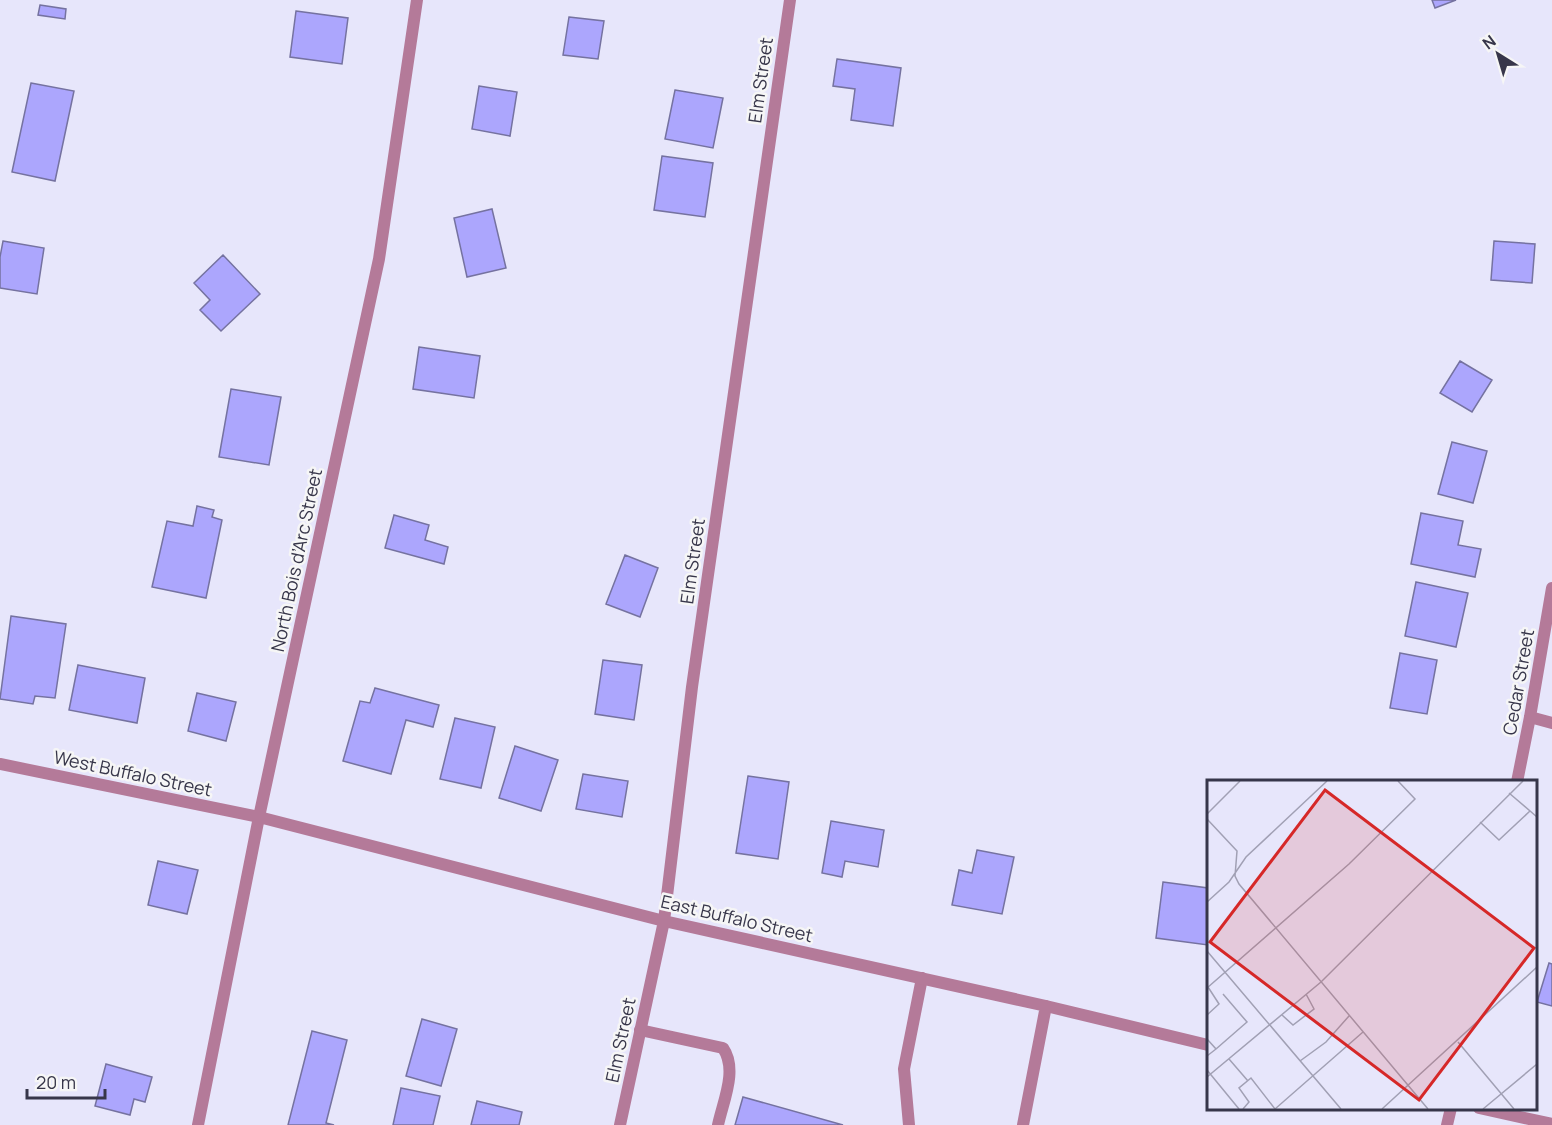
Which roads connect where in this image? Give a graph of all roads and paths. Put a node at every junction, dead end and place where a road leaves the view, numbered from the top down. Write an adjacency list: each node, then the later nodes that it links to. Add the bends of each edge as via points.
1 (417, 0): 8 (street, North Bois d’Arc Street, via 380,259)
2 (790, 0): 9 (street, Elm Street, via 692,687)
3 (1552, 588): 4 (street, Cedar Street)
4 (1530, 717): 5 (street); 7 (street, Cedar Street)
5 (1552, 723)
6 (0, 764): 8 (street, West Buffalo Street)
7 (1517, 780)
8 (259, 817): 9 (street, East Buffalo Street); 17 (street, North Bois d’Arc Street)
9 (664, 921): 10 (street, East Buffalo Street); 12 (street, Elm Street)
10 (922, 978): 11 (street, East Buffalo Street); 20 (street, via 904,1069)
11 (1046, 1006): 13 (street, East Buffalo Street); 21 (street)
12 (640, 1030): 18 (street, Elm Street); 19 (street, via 723,1048 730,1058 730,1070)
13 (1207, 1045)
14 (1451, 1110): 22 (street)
15 (1488, 1110): 16 (street)
16 (1552, 1124)
17 (198, 1125)
18 (620, 1125)
19 (718, 1125)
20 (909, 1125)
21 (1023, 1125)
22 (1447, 1125)

